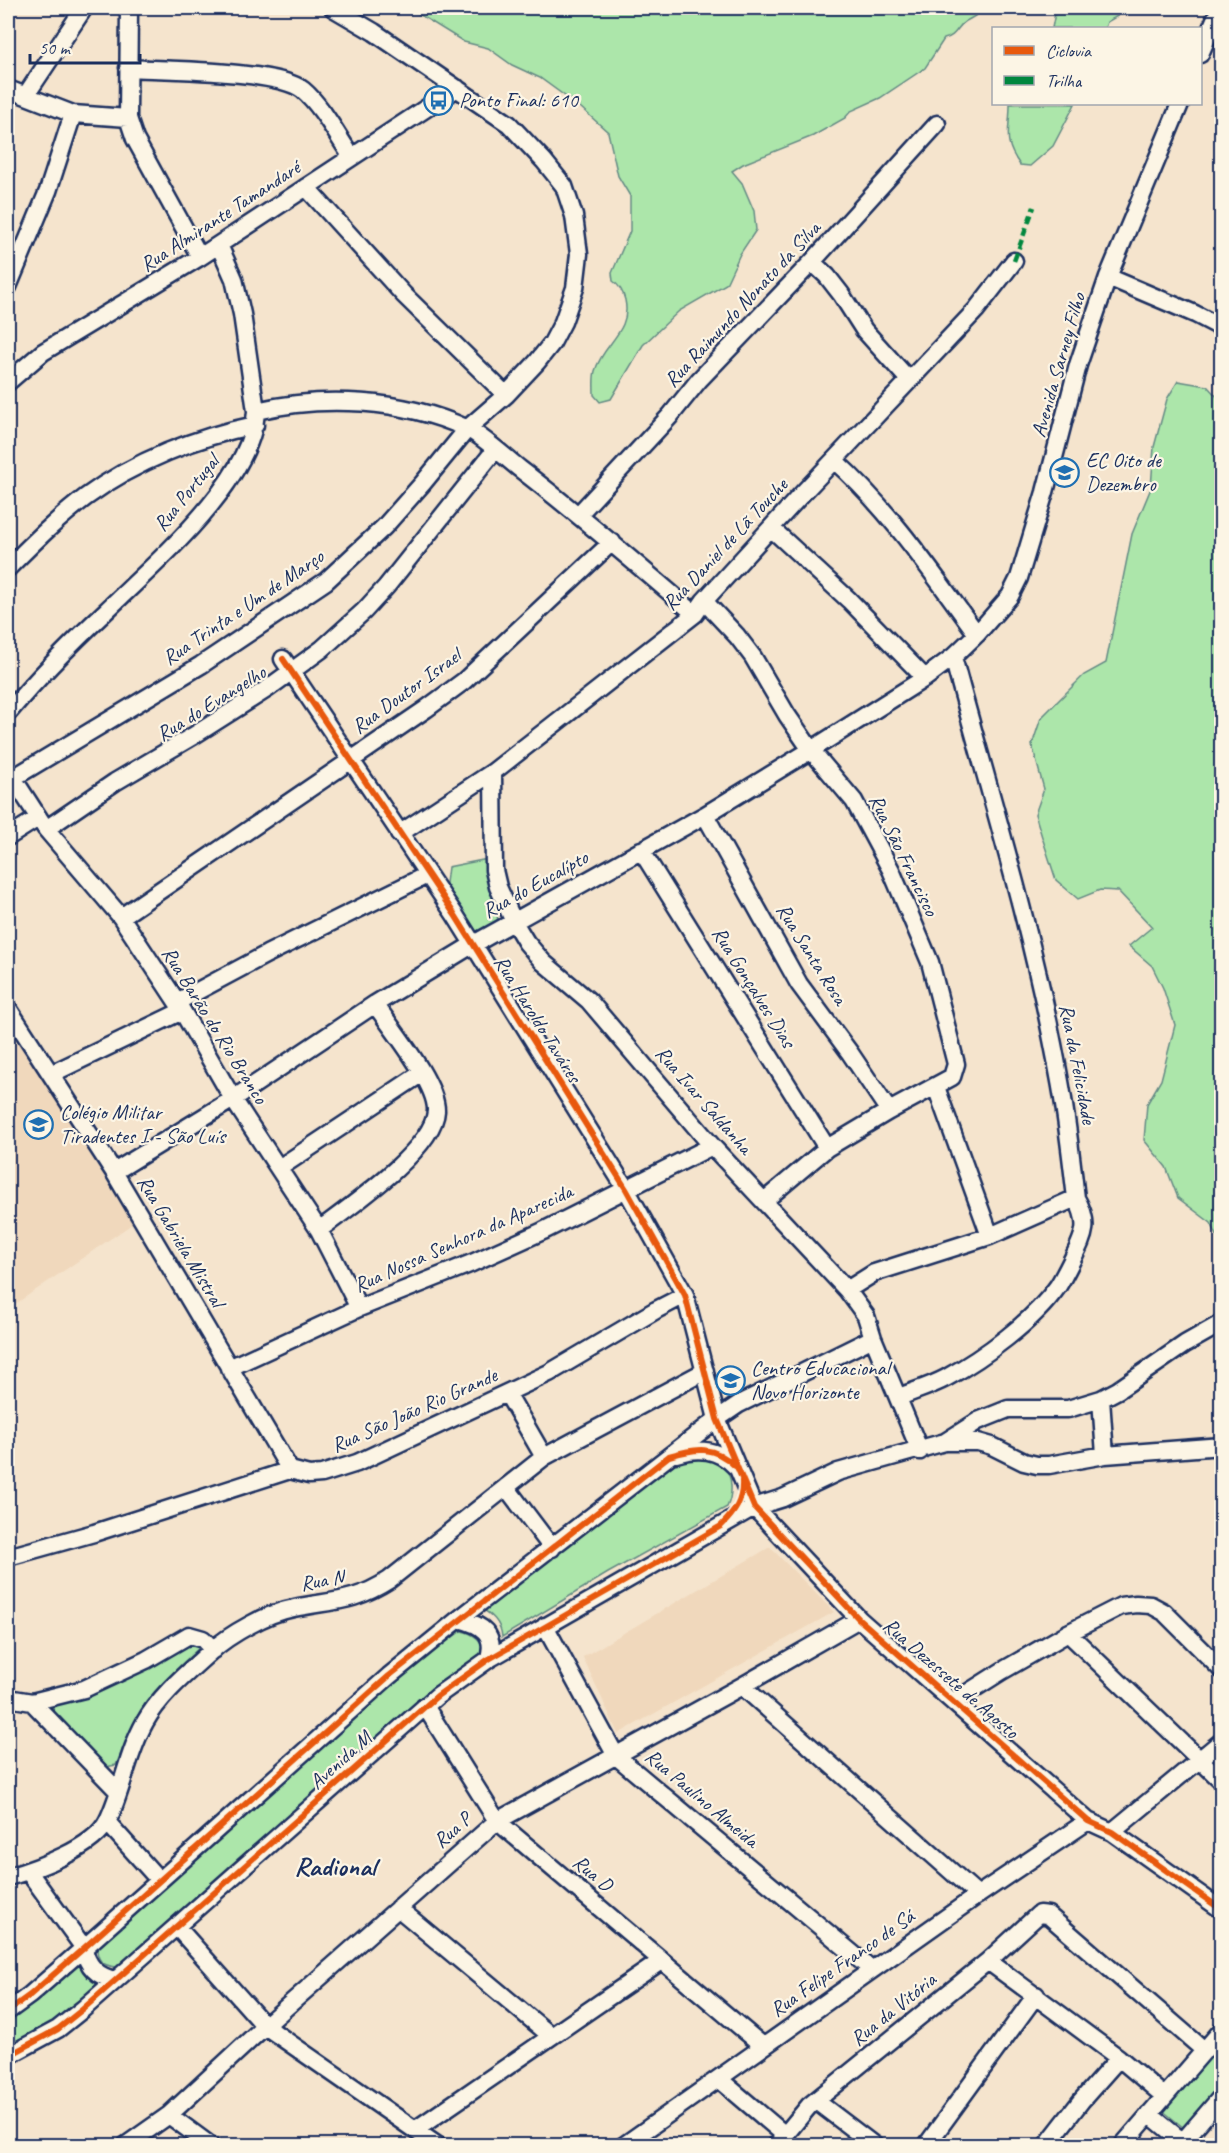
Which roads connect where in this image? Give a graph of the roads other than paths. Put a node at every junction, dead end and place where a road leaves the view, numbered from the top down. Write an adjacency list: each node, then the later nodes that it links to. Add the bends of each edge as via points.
1 (84, 8): 9 (street)
2 (129, 8): 6 (street)
3 (333, 8): 8 (street, Rua Trinta e Um de Março)
4 (1220, 8): 5 (street)
5 (1203, 48)
6 (128, 68): 12 (street); 14 (street, via 266,77 292,83 310,98)
7 (8, 88): 9 (street)
8 (457, 88): 14 (street, Rua Almirante Tamandaré); 25 (street, Rua Trinta e Um de Março, via 509,124 544,161 564,186 574,216 579,254 575,288 563,322 552,343)
9 (26, 95): 11 (street)
10 (1180, 105): 20 (street, Avenida Sarney Filho)
11 (73, 114): 12 (street); 21 (street, via 48,191)
12 (128, 118): 17 (street, via 135,140)
13 (937, 124): 19 (street, Rua Raimundo Nonato da Silva)
14 (352, 157): 15 (street, Rua Almirante Tamandaré)
15 (306, 187): 16 (street, Rua Almirante Tamandaré); 25 (street, via 404,295)
16 (219, 245): 17 (street, Rua Almirante Tamandaré); 26 (street, via 239,302)
17 (200, 257): 24 (street, Rua Almirante Tamandaré, via 43,352)
18 (1014, 261): 23 (street, Rua Daniel de Lã Touche, via 976,310)
19 (812, 262): 23 (street, via 841,294 864,330); 30 (street, Rua Raimundo Nonato da Silva)
20 (1107, 277): 22 (street); 35 (street, Avenida Sarney Filho, via 1078,365 1046,492 1019,578 1010,596)
21 (8, 287)
22 (1221, 328)
23 (909, 380): 29 (street, Rua Daniel de Lã Touche)
24 (8, 382)
25 (506, 395): 27 (street, Rua Trinta e Um de Março)
26 (256, 418): 27 (street, via 280,405 382,404); 33 (street, via 133,468 54,522); 39 (street, Rua Portugal, via 234,473 198,518)
27 (468, 428): 28 (street, Rua São Francisco); 43 (street, Rua Trinta e Um de Março, via 384,527 326,581 201,665)
28 (495, 450): 30 (street, Rua São Francisco); 37 (street, Rua do Evangelho, via 364,611 322,649)
29 (834, 460): 31 (street, Rua Daniel de Lã Touche); 35 (street, via 883,510)
30 (579, 514): 32 (street, Rua São Francisco)
31 (771, 528): 34 (street, Rua Daniel de Lã Touche); 38 (street)
32 (612, 542): 34 (street, Rua São Francisco); 41 (street, Rua Doutor Israel, via 464,681)
33 (8, 568)
34 (700, 608): 40 (street, Rua São Francisco, via 737,636); 42 (street, Rua Daniel de Lã Touche)
35 (977, 634): 36 (street, Rua do Eucalípto)
36 (953, 657): 38 (street, Rua do Eucalípto); 66 (street, Rua da Felicidade, via 1043,1002 1059,1075)
37 (288, 665): 41 (street, Rua Haroldo Taváres); 45 (street, Rua do Evangelho, via 267,689)
38 (925, 678): 40 (street, Rua do Eucalípto)
39 (8, 712)
40 (811, 750): 44 (street, Rua do Eucalípto); 58 (street, Rua São Francisco, via 854,801 891,870 930,962 956,1064 952,1077)
41 (349, 760): 46 (street, Rua Haroldo Taváres); 50 (street, Rua Doutor Israel)
42 (493, 771): 46 (street, Rua Daniel de Lã Touche); 51 (street, Rua Ivar Saldanha, via 494,870)
43 (10, 778): 45 (street, Rua Barão do Rio Branco)
44 (705, 814): 48 (street, Rua do Eucalípto); 60 (street, Rua Santa Rosa, via 799,984)
45 (42, 823): 47 (street, Rua do Evangelho); 50 (street, Rua Barão do Rio Branco)
46 (399, 834): 49 (street, Rua Haroldo Taváres)
47 (8, 837)
48 (641, 850): 51 (street, Rua do Eucalípto); 62 (street, Rua Gonçalves Dias)
49 (427, 875): 52 (street, Rua Haroldo Taváres); 54 (street, via 267,954)
50 (121, 917): 54 (street, Rua Barão do Rio Branco)
51 (514, 922): 52 (street, Rua do Eucalípto); 61 (street, Rua Ivar Saldanha, via 543,962 589,1001)
52 (472, 945): 53 (street, Rua do Eucalípto); 65 (street, Rua Haroldo Taváres)
53 (375, 1004): 56 (street); 59 (street, Rua do Eucalípto)
54 (180, 1006): 57 (street); 59 (street, Rua Barão do Rio Branco)
55 (8, 1008): 57 (street, Rua Gabriela Mistral)
56 (422, 1072): 63 (street); 68 (street, via 436,1112 428,1134 374,1188)
57 (51, 1074): 64 (street, Rua Gabriela Mistral)
58 (936, 1087): 60 (street); 69 (street)
59 (233, 1099): 63 (street, Rua Barão do Rio Branco); 64 (street, Rua do Eucalípto)
60 (889, 1111): 62 (street)
61 (712, 1146): 65 (street, Rua Nossa Senhora da Aparecida); 67 (street, Rua Ivar Saldanha)
62 (827, 1148): 67 (street)
63 (279, 1168): 68 (street, Rua Barão do Rio Branco)
64 (114, 1172): 75 (street, Rua Gabriela Mistral)
65 (626, 1189): 71 (street, Rua Haroldo Taváres); 72 (street, Rua Nossa Senhora da Aparecida, via 533,1235)
66 (1076, 1198): 69 (street); 78 (street, Rua da Felicidade, via 1086,1225 1058,1286 1039,1309 982,1356 943,1379)
67 (764, 1201): 70 (street, Rua Ivar Saldanha)
68 (319, 1230): 72 (street, Rua Barão do Rio Branco)
69 (990, 1236): 70 (street, via 874,1273)
70 (847, 1290): 74 (street, Rua Ivar Saldanha, via 866,1316)
71 (685, 1295): 76 (street, Rua Haroldo Taváres); 77 (street, Rua São João Rio Grande)
72 (359, 1308): 75 (street, Rua Nossa Senhora da Aparecida)
73 (1221, 1323): 79 (street)
74 (873, 1338): 78 (street, Rua Ivar Saldanha); 80 (street, Avenida M, via 739,1404)
75 (229, 1368): 87 (street, Rua Gabriela Mistral)
76 (705, 1371): 80 (street, Rua Haroldo Taváres); 86 (street, Rua N)
77 (507, 1393): 86 (street); 87 (street, Rua São João Rio Grande, via 338,1470 309,1475)
78 (899, 1397): 83 (street, Rua Ivar Saldanha)
79 (1101, 1399): 81 (street, via 1068,1409 1008,1409 978,1421); 84 (street)
80 (717, 1419): 85 (street, Avenida M); 88 (street, Rua Dezessete de Agosto)
81 (945, 1442): 83 (street, Avenida M); 84 (street, via 978,1442 1037,1465)
82 (1221, 1446): 84 (street)
83 (920, 1450): 90 (street, Avenida M, via 838,1472)
84 (1104, 1455)
85 (669, 1456): 88 (street, via 692,1450 712,1451 728,1459); 92 (street, Avenida M)
86 (544, 1457): 89 (street, Rua N)
87 (290, 1470): 93 (street, Rua São João Rio Grande)
88 (740, 1474): 90 (street, Rua Dezessete de Agosto); 91 (street, via 740,1501)
89 (506, 1487): 92 (street); 98 (street, Rua N, via 370,1592 263,1617)
90 (754, 1507): 91 (street, Avenida M); 95 (street, Rua Dezessete de Agosto)
91 (722, 1526): 96 (street, Avenida M)
92 (552, 1548): 94 (street, Avenida M)
93 (8, 1557)
94 (459, 1619): 99 (street, via 488,1635 492,1648); 117 (street, Avenida M)
95 (859, 1619): 101 (street, Rua P); 104 (street, Rua Dezessete de Agosto)
96 (545, 1626): 99 (street, Avenida M); 107 (street, Rua Paulino Almeida)
97 (1068, 1633): 100 (street, via 1121,1606 1151,1605 1164,1612); 104 (street); 108 (street)
98 (213, 1650): 103 (street, via 203,1639 189,1635 84,1689); 110 (street, Rua N, via 153,1708 137,1738)
99 (489, 1659): 105 (street, Avenida M)
100 (1221, 1670)
101 (742, 1686): 107 (street, Rua P); 118 (street)
102 (8, 1698): 103 (street)
103 (32, 1702): 110 (street)
104 (953, 1702): 112 (street, Rua Dezessete de Agosto)
105 (425, 1706): 111 (street, Rua D); 121 (street, Avenida M)
106 (1221, 1741): 108 (street)
107 (616, 1756): 111 (street, Rua P); 125 (street, Rua Paulino Almeida)
108 (1199, 1759): 109 (street); 114 (street)
109 (1221, 1781)
110 (118, 1791): 113 (street, Rua N)
111 (497, 1821): 119 (street, Rua P); 123 (street, Rua D)
112 (1088, 1821): 114 (street, Rua Dezessete de Agosto); 118 (street, Rua Felipe Franco de Sá)
113 (108, 1822): 115 (street, Rua N, via 74,1850); 117 (street)
114 (1112, 1832): 120 (street, Rua Dezessete de Agosto)
115 (28, 1871): 116 (street, Rua N); 122 (street)
116 (8, 1877)
117 (159, 1880): 122 (street, Avenida M)
118 (978, 1895): 125 (street, Rua Felipe Franco de Sá)
119 (398, 1908): 129 (street, Rua P); 131 (street)
120 (1221, 1910)
121 (177, 1927): 126 (street, Avenida M); 129 (street)
122 (84, 1948): 126 (street, via 94,1970); 128 (street, Avenida M)
123 (661, 1961): 131 (street); 132 (street, Rua D)
124 (988, 1961): 127 (street); 133 (street, Rua da Vitória, via 1044,1913); 139 (street, Rua da Vitória)
125 (871, 1969): 132 (street, Rua Felipe Franco de Sá)
126 (116, 1980): 134 (street, Avenida M, via 58,2029)
127 (1036, 1995): 135 (street); 150 (street)
128 (8, 2011)
129 (265, 2026): 141 (street, Rua P); 142 (street)
130 (1221, 2030): 133 (street)
131 (550, 2035): 142 (street)
132 (763, 2046): 136 (street, Rua Felipe Franco de Sá)
133 (1204, 2050): 137 (street)
134 (8, 2056)
135 (1119, 2058): 137 (street); 151 (street)
136 (719, 2079): 143 (street); 148 (street, Rua Felipe Franco de Sá)
137 (1164, 2096): 140 (street)
138 (1221, 2096): 144 (street)
139 (816, 2102): 143 (street, Rua da Vitória); 149 (street)
140 (1149, 2114): 144 (street); 152 (street)
141 (169, 2115): 145 (street, Rua P); 146 (street)
142 (415, 2130): 147 (street)
143 (781, 2140)
144 (1181, 2144)
145 (125, 2145)
146 (211, 2145)
147 (438, 2145)
148 (624, 2145)
149 (875, 2145)
150 (926, 2145)
151 (1047, 2145)
152 (1122, 2145)

